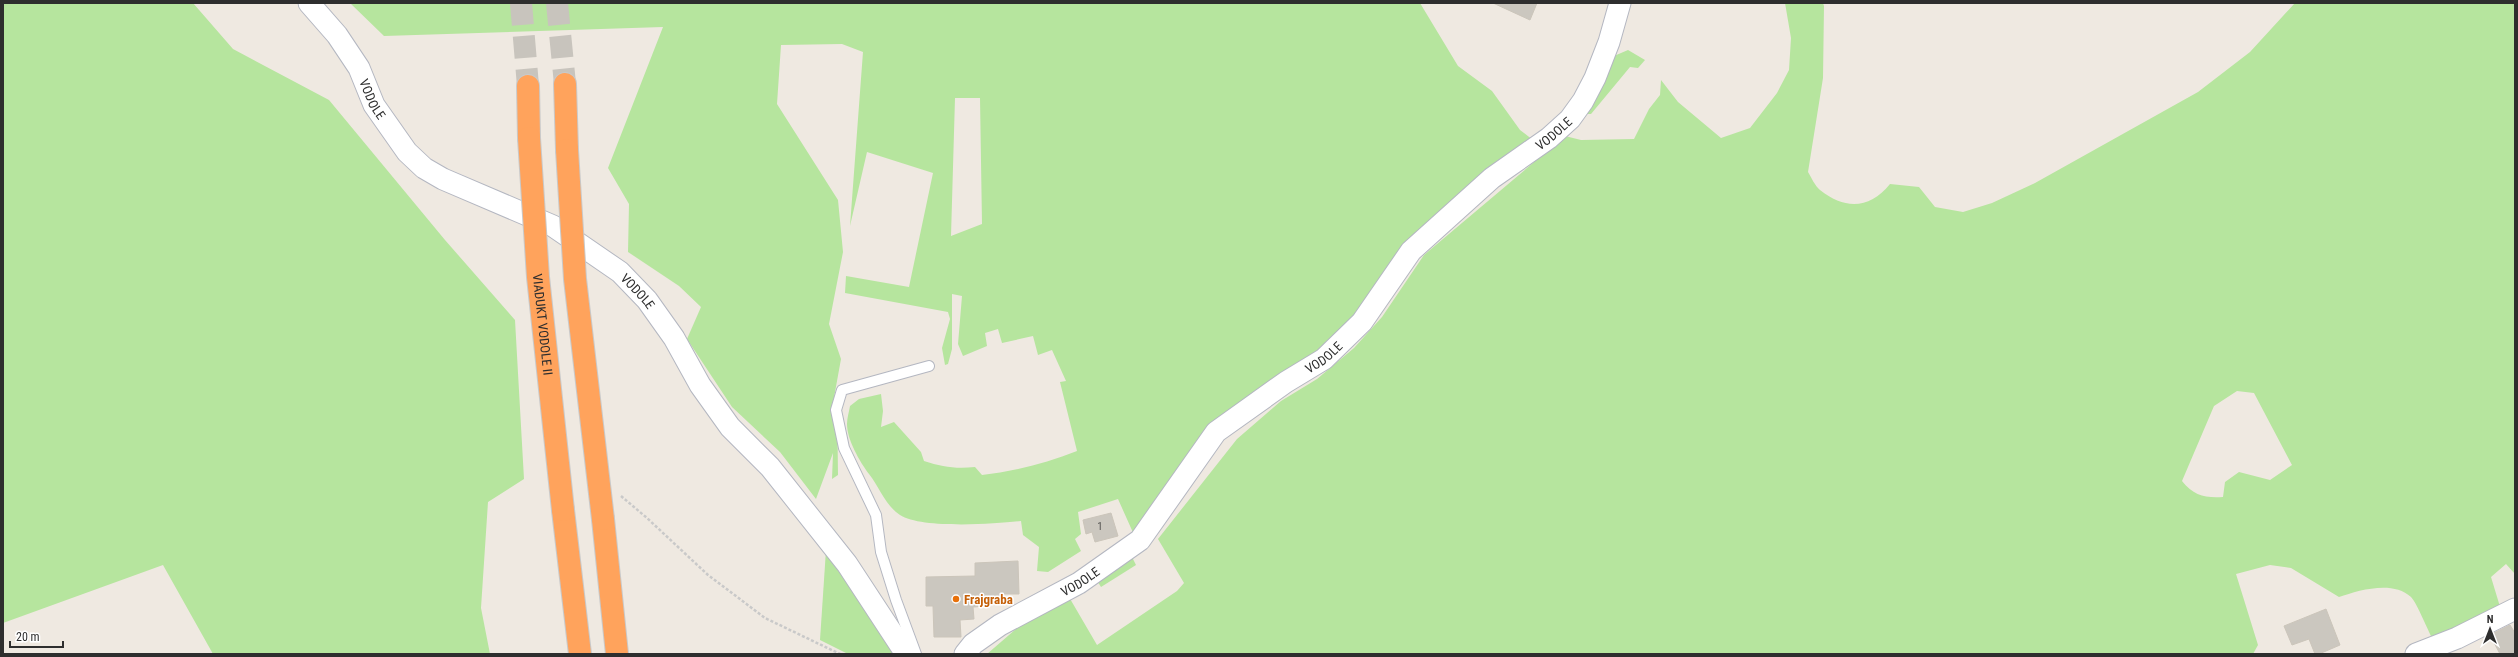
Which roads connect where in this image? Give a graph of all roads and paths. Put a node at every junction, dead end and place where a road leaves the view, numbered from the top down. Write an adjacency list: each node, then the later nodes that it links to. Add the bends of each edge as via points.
1 (309, 3): 13 (street, VODOLE, via 337,35 359,68 374,105 407,152 424,168 443,179 553,226 620,272 647,300 674,338 700,385 726,421 770,467 847,564)
2 (1620, 3): 15 (street, VODOLE, via 1595,78 1570,119 1549,138 1492,178 1411,251 1362,322 1324,359 1286,382 1216,432 1140,540 1078,583 1000,625 973,644)
3 (565, 84): 11 (highway, bridge, via 575,278)
4 (528, 86): 10 (highway, VIADUKT VODOLE II, bridge, via 529,138 540,292)
5 (930, 366): 14 (lane, via 842,390 836,410 844,448 876,515 881,552)
6 (621, 496): 12 (path, via 708,575 765,618)
7 (1004, 598): 8 (path)
8 (987, 601)
9 (2515, 609): 16 (street, via 2458,638)
10 (580, 654)
11 (617, 654)
12 (840, 654)
13 (906, 654)
14 (916, 654)
15 (965, 654)
16 (2416, 654)

